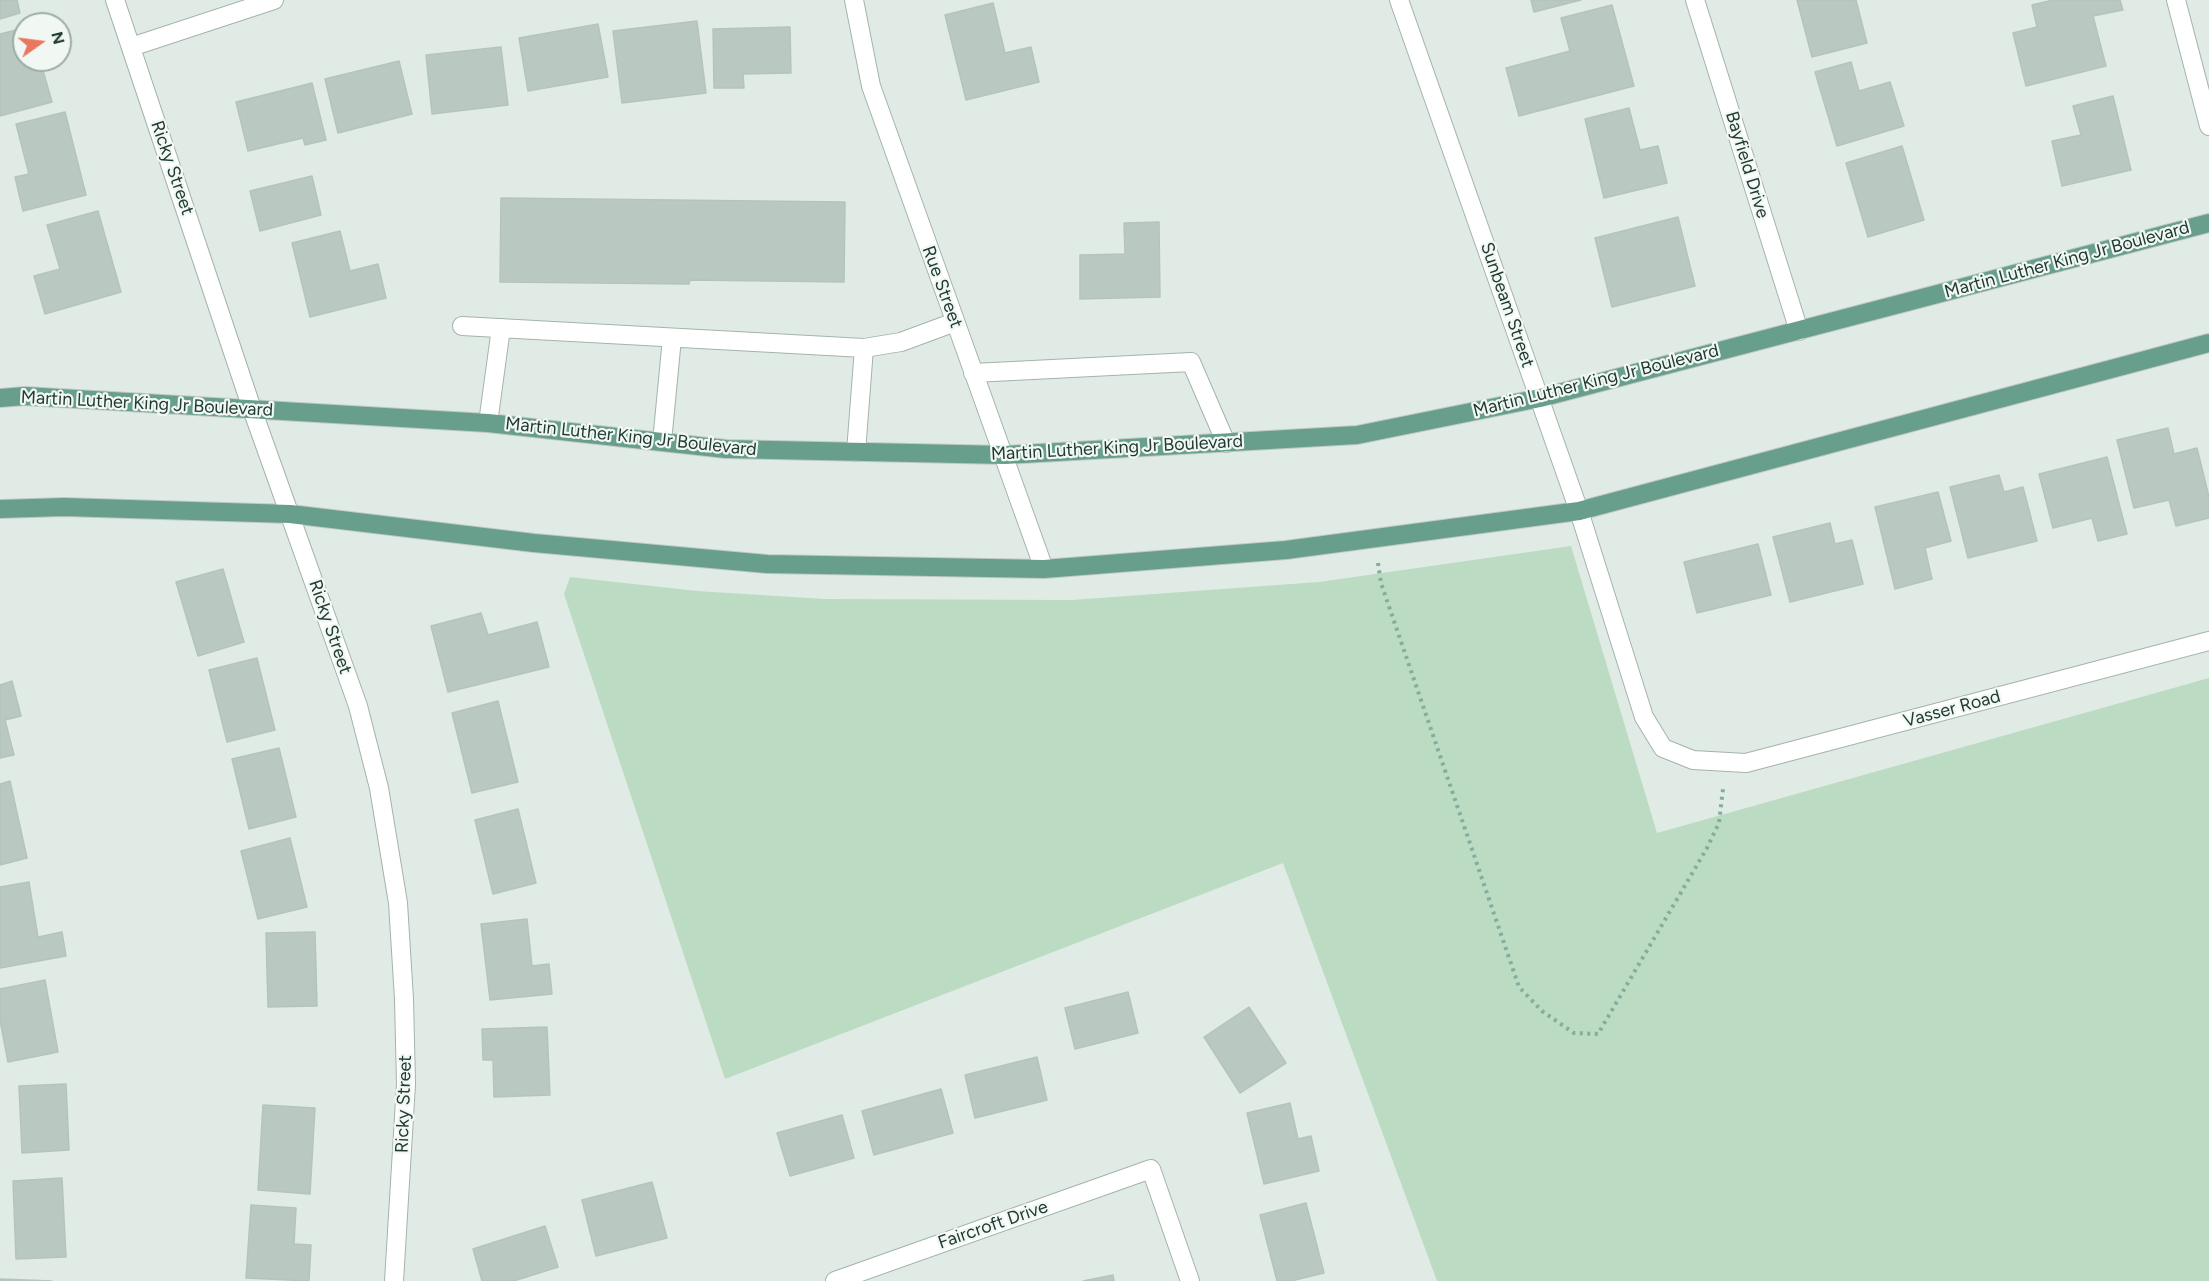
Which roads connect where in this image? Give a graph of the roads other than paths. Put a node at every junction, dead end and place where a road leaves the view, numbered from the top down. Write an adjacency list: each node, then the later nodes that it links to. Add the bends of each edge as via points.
1 (115, 0): 7 (street, Ricky Street)
2 (274, 0): 7 (street)
3 (854, 0): 10 (street, Rue Street, via 871,86)
4 (1400, 0): 19 (street, Sunbeam Street)
5 (1695, 0): 13 (street, Bayfield Drive)
6 (2176, 0): 8 (street)
7 (131, 47): 20 (street, Ricky Street)
8 (2209, 126)
9 (2209, 223): 13 (main road, Martin Luther King Jr Boulevard)
10 (955, 322): 16 (street, via 901,342); 17 (street, Rue Street)
11 (462, 326): 12 (street)
12 (501, 328): 14 (street); 21 (street)
13 (1799, 331): 19 (main road, Martin Luther King Jr Boulevard)
14 (672, 338): 16 (street); 22 (street)
15 (2209, 343): 27 (main road)
16 (864, 348): 24 (street)
17 (973, 373): 23 (street, via 1191,362); 25 (street, Rue Street)
18 (0, 398): 20 (main road, Martin Luther King Jr Boulevard, via 25,396)
19 (1540, 398): 23 (main road, Martin Luther King Jr Boulevard, via 1357,435); 27 (street, Sunbeam Street)
20 (252, 409): 21 (main road, Martin Luther King Jr Boulevard); 28 (street, Ricky Street)
21 (488, 423): 22 (main road, Martin Luther King Jr Boulevard)
22 (662, 442): 24 (main road, Martin Luther King Jr Boulevard, via 726,449)
23 (1226, 443): 25 (main road, Martin Luther King Jr Boulevard)
24 (856, 452): 25 (main road, Martin Luther King Jr Boulevard)
25 (1005, 455): 29 (street, Rue Street)
26 (0, 509): 28 (main road, via 64,507)
27 (1579, 511): 29 (main road, via 1286,550); 31 (street, Sunbeam Street, via 1644,717 1663,748)
28 (290, 514): 29 (main road, via 534,543 767,564); 32 (street, Ricky Street, via 358,706 379,788 398,903 406,1084)
29 (1044, 569)
30 (2209, 641): 31 (street, Vasser Road, via 1746,763)
31 (1693, 760)
32 (394, 1281)
33 (834, 1281): 34 (street, Faircroft Drive, via 1151,1169)
34 (1191, 1281)

